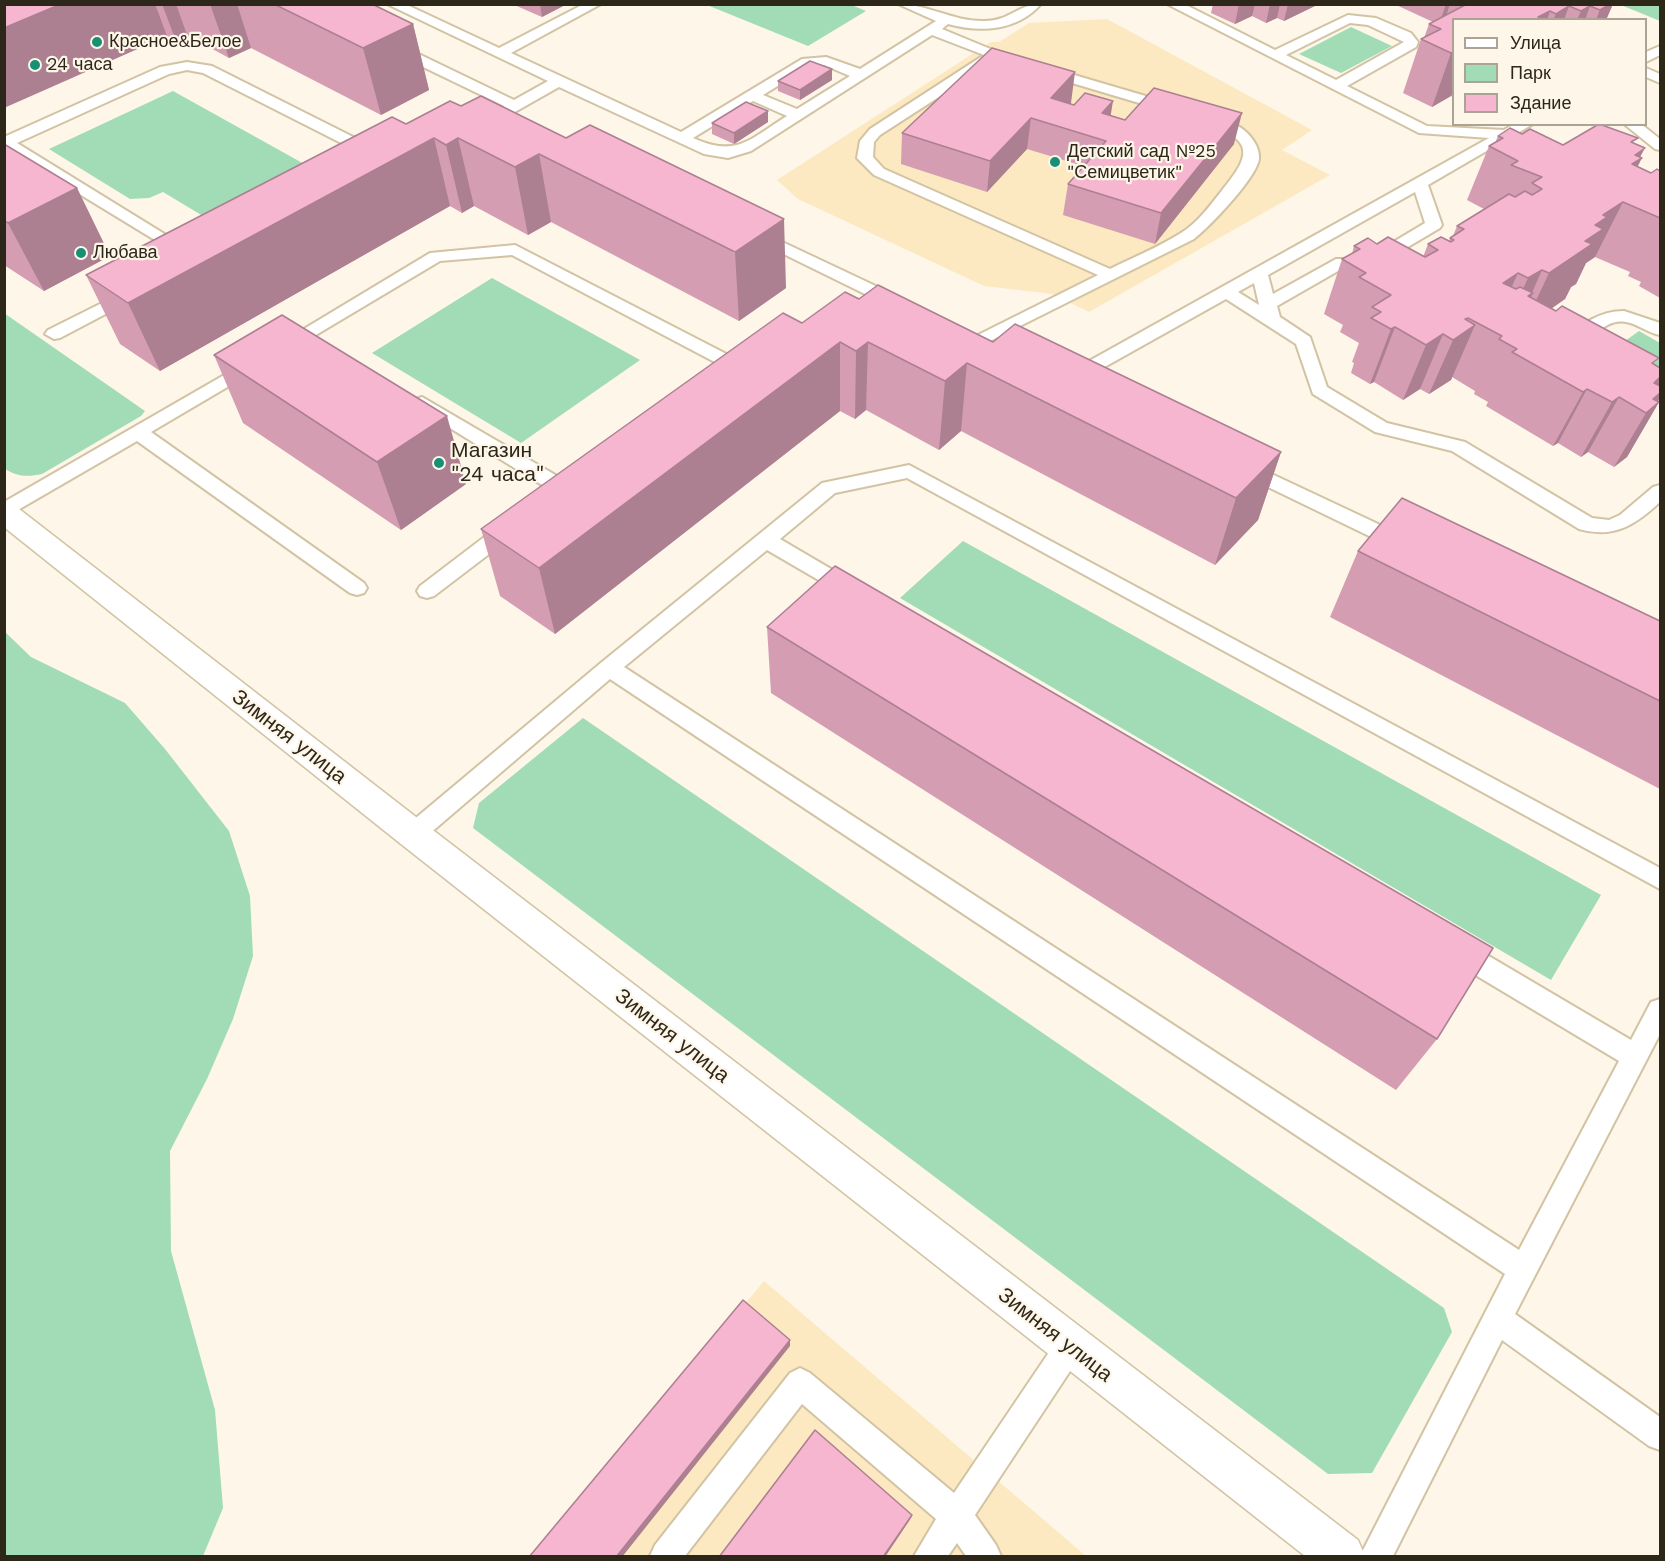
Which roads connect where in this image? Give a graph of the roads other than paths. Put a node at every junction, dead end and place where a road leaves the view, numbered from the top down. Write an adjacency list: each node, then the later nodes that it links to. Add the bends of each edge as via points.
1 (595, 4): 10 (lane)
2 (904, 4): 6 (lane)
3 (1035, 4): 6 (lane, via 1012,20 1000,23)
4 (1173, 4): 12 (lane)
5 (398, 5): 10 (lane)
6 (946, 21): 7 (lane)
7 (931, 30): 11 (lane); 14 (lane)
8 (378, 40): 18 (lane)
9 (1660, 49): 13 (lane)
10 (499, 54): 15 (lane)
11 (993, 55): 32 (lane, via 875,132 867,141 865,158 879,172); 32 (lane, via 1232,128 1249,143 1248,168 1210,218 1188,236)
12 (1274, 56): 16 (lane); 16 (lane, via 1347,19 1371,21 1412,42)
13 (1647, 57)
14 (861, 75): 17 (lane, via 815,60); 19 (lane)
15 (559, 81): 18 (lane); 23 (lane)
16 (1335, 86): 21 (lane, via 1424,130)
17 (752, 95): 19 (lane); 23 (lane)
18 (515, 106): 22 (lane, via 490,119)
19 (798, 115): 23 (lane, via 746,148 728,153 709,151)
20 (1634, 126): 26 (lane)
21 (1517, 130): 24 (lane); 28 (lane)
22 (527, 132)
23 (682, 138)
24 (1537, 140)
25 (5, 143): 27 (lane, via 165,70 187,66 207,69 358,146 390,153); 30 (lane, via 200,256)
26 (1660, 146)
27 (369, 165)
28 (1420, 184): 31 (lane); 37 (lane, via 1434,225 1368,264 1342,262)
29 (738, 226): 35 (lane)
30 (175, 270)
31 (1259, 273): 34 (lane); 37 (lane)
32 (1111, 275): 41 (lane)
33 (145, 286): 40 (lane)
34 (1226, 292): 37 (lane); 48 (lane, via 1061,379)
35 (876, 293): 36 (lane); 38 (lane, via 883,312)
36 (859, 306)
37 (1270, 312): 54 (lane, via 1304,341 1319,390 1381,428 1458,446 1587,524 1603,529 1618,525)
38 (902, 321)
39 (1660, 330): 45 (lane, via 1624,314 1611,315 1573,342 1570,349)
40 (54, 334)
41 (980, 341): 42 (lane); 44 (lane)
42 (961, 348)
43 (752, 351): 46 (lane)
44 (1002, 351)
45 (1577, 358)
46 (732, 364): 47 (lane); 50 (lane, via 515,250 436,256)
47 (713, 377)
48 (1088, 392)
49 (409, 394): 53 (lane)
50 (138, 432): 56 (lane); 60 (lane)
51 (1227, 459): 59 (lane)
52 (580, 474): 53 (lane)
53 (562, 488): 55 (lane)
54 (1660, 492)
55 (544, 502)
56 (4, 512): 64 (street, Зимняя улица)
57 (526, 516): 61 (lane)
58 (766, 540): 62 (lane); 63 (lane); 65 (lane, via 829,488 909,471)
59 (1418, 552)
60 (357, 588)
61 (427, 591)
62 (868, 600)
63 (609, 668): 64 (lane); 69 (lane)
64 (413, 834): 71 (street, Зимняя улица)
65 (1660, 879)
66 (1441, 941): 68 (lane)
67 (1660, 1010): 68 (lane)
68 (1636, 1057): 69 (lane)
69 (1522, 1269): 70 (lane)
70 (1497, 1319): 72 (lane); 78 (lane)
71 (1070, 1346): 73 (lane); 77 (street, Зимняя улица)
72 (1660, 1435)
73 (957, 1516): 74 (lane, via 800,1383); 75 (lane); 76 (lane)
74 (666, 1557)
75 (930, 1557)
76 (985, 1557)
77 (1342, 1557)
78 (1376, 1557)

